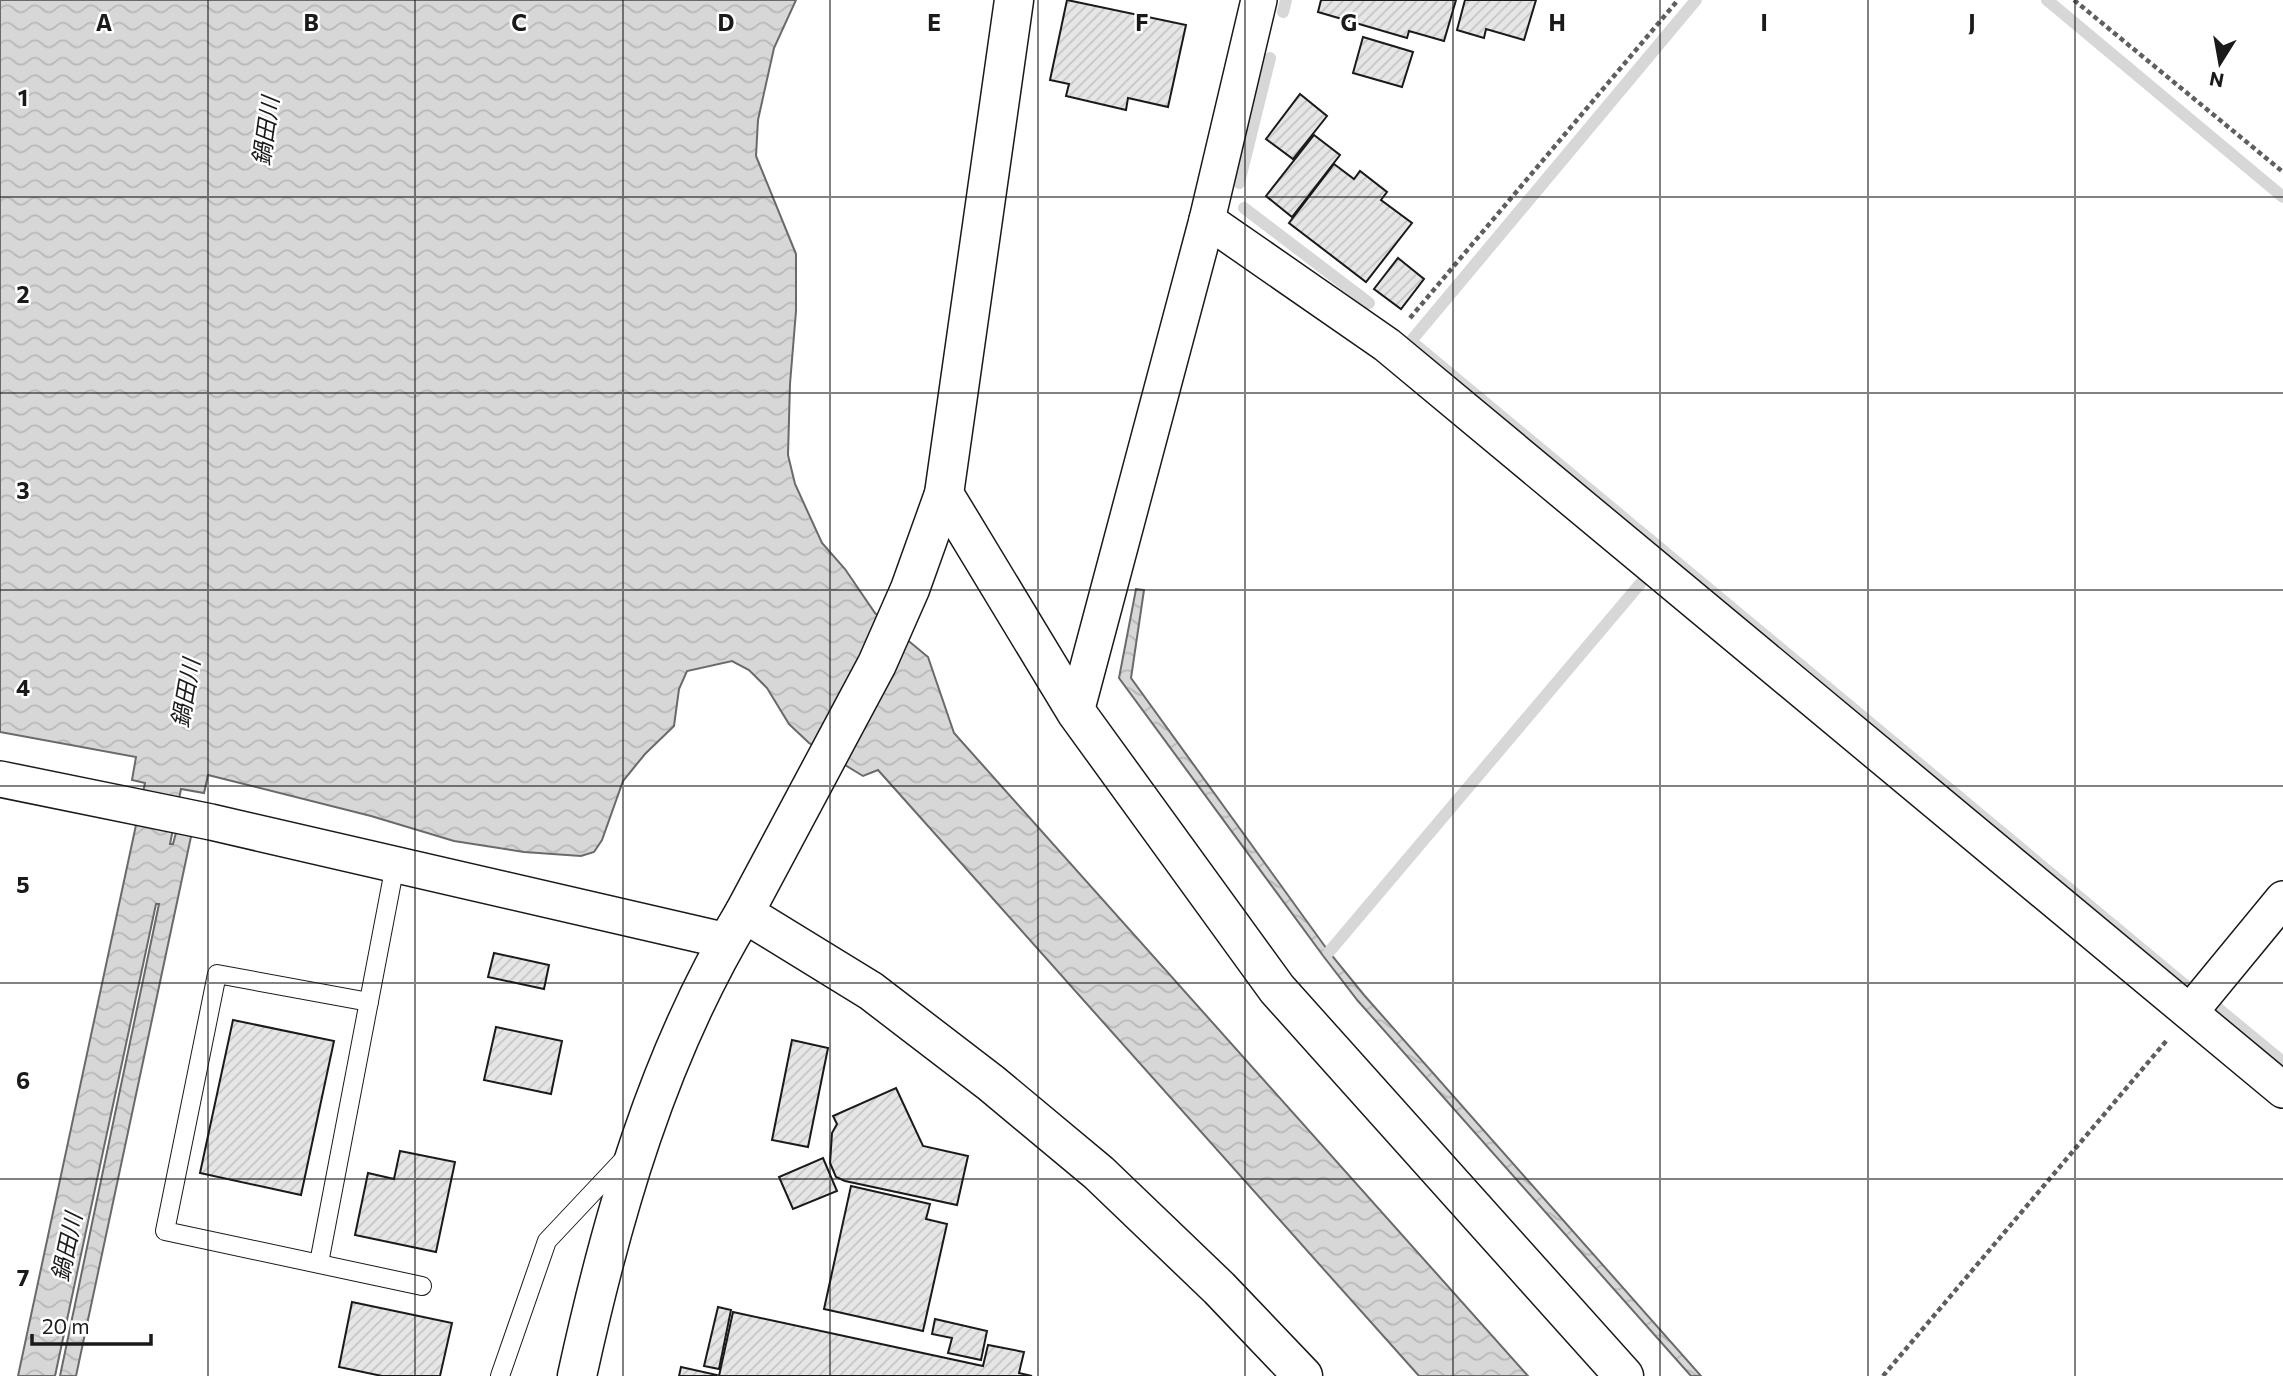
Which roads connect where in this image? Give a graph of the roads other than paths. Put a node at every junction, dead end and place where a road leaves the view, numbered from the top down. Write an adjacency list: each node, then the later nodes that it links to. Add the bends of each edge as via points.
1 (1014, 0): 4 (street)
2 (1259, 0): 3 (street)
3 (1207, 220): 5 (street); 11 (street, via 1387,345)
4 (944, 494): 5 (street); 9 (street, via 877,664)
5 (1076, 712): 19 (street, via 1277,989)
6 (0, 779): 7 (street)
7 (395, 865): 9 (street); 10 (lane)
8 (2283, 899): 11 (street)
9 (736, 927): 13 (street, via 672,1056); 18 (street, via 871,991 1030,1115 1099,1172)
10 (369, 1002): 14 (lane); 14 (lane, via 217,974 165,1231)
11 (2190, 1012): 12 (street)
12 (2283, 1090)
13 (638, 1144): 16 (lane, via 547,1241); 17 (street)
14 (319, 1263): 15 (lane)
15 (422, 1286)
16 (500, 1376)
17 (577, 1376)
18 (1303, 1376)
19 (1624, 1376)

